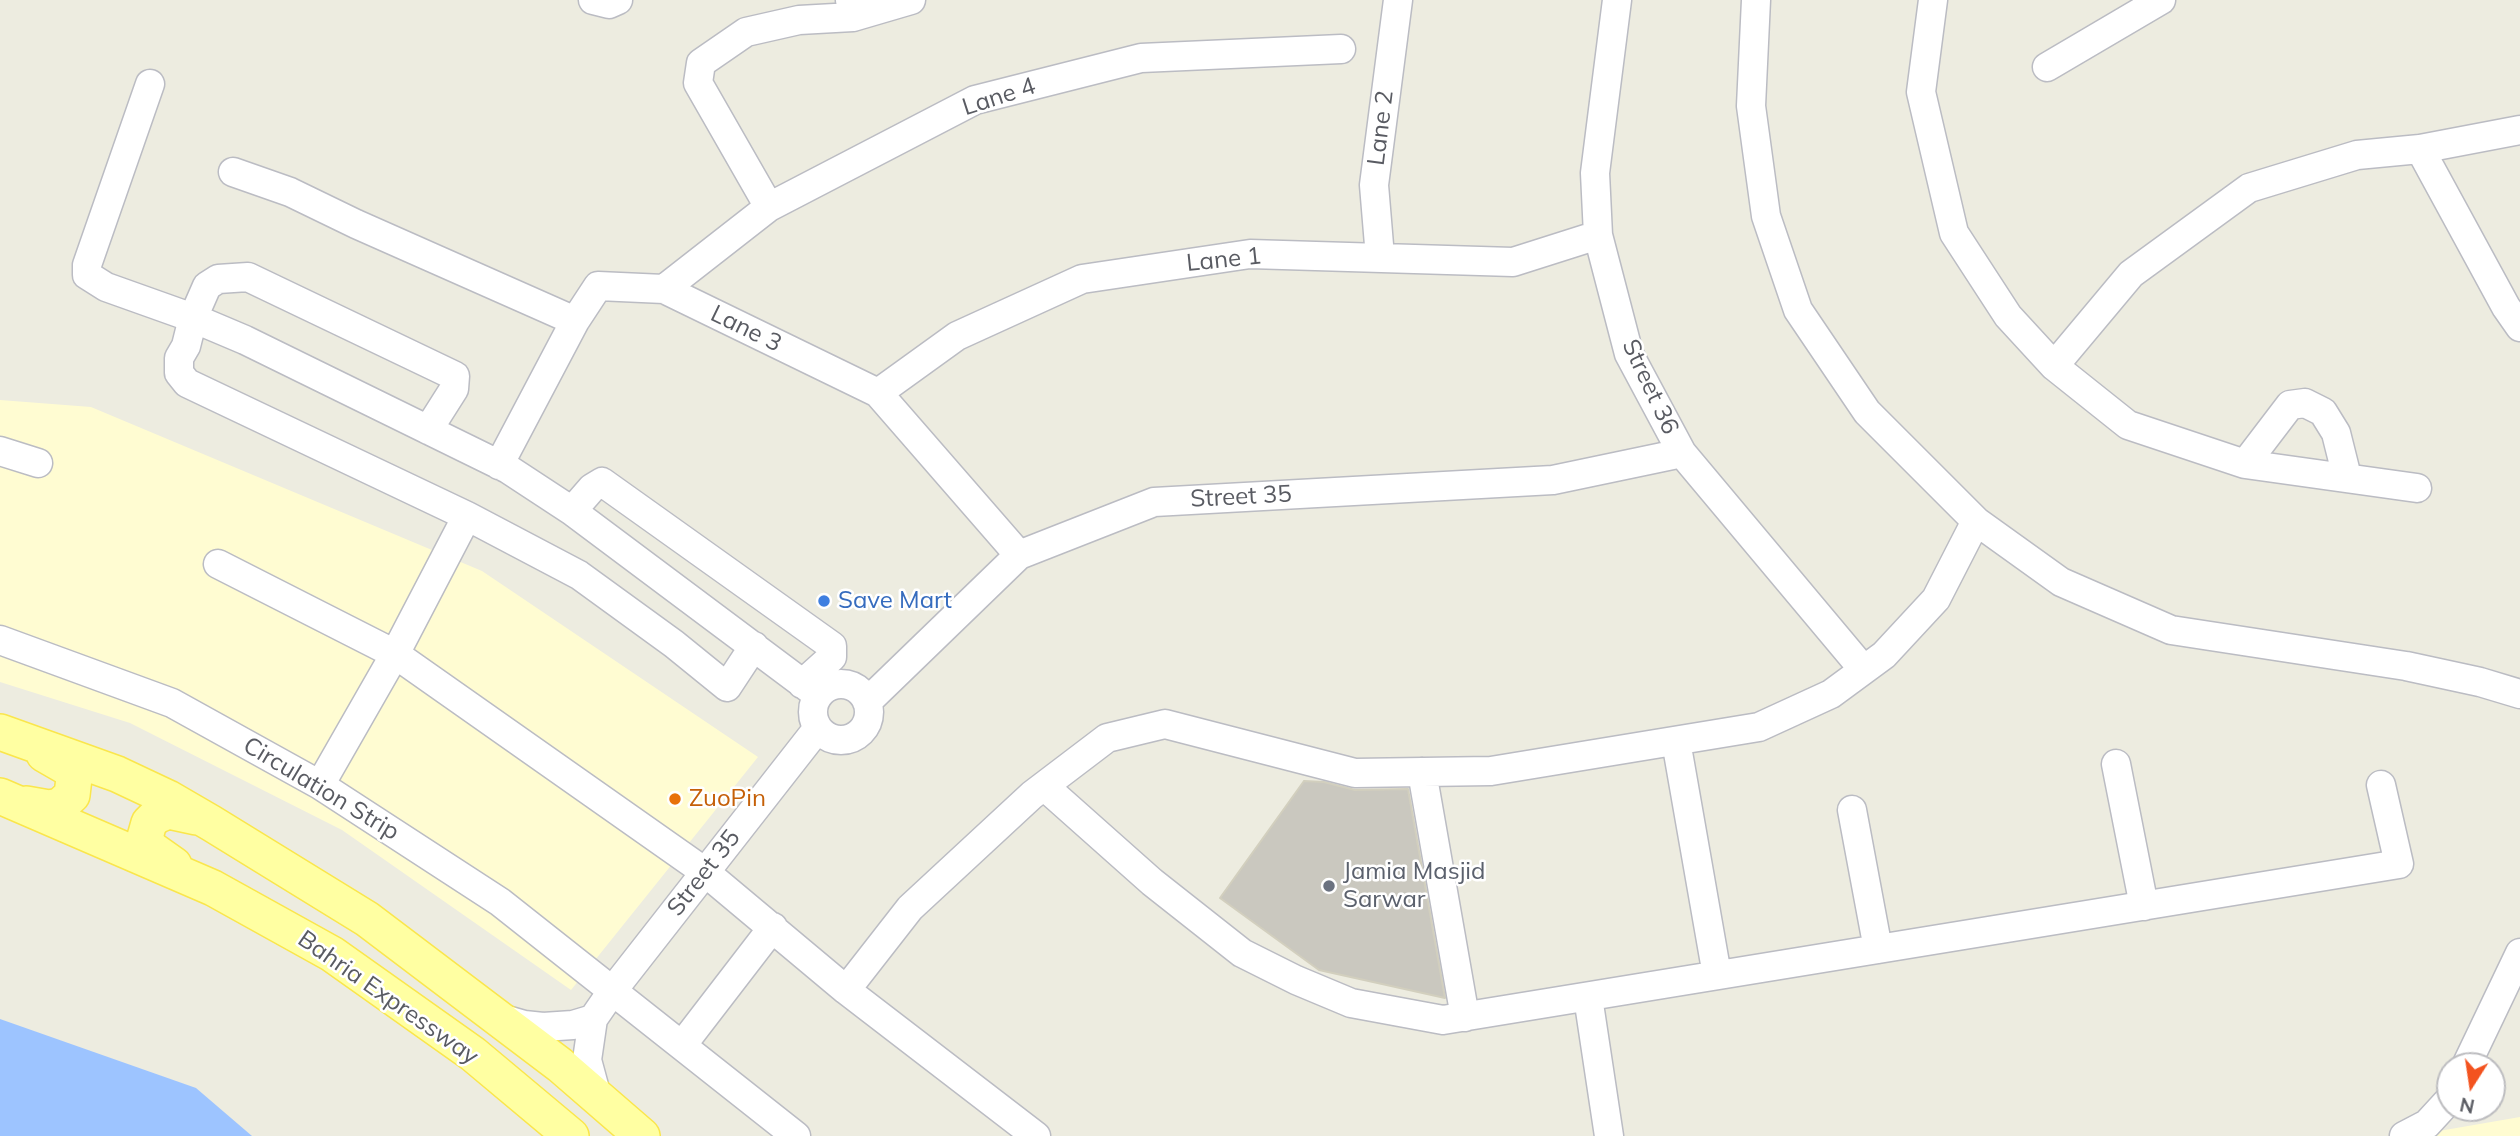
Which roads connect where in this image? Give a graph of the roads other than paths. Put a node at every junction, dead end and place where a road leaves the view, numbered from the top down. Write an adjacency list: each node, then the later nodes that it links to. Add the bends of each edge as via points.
1 (593, 0): 2 (street, via 610,4)
2 (618, 0)
3 (911, 0): 9 (street)
4 (1398, 0): 18 (street, Lane 2, via 1374,185)
5 (1617, 0): 17 (street, Street 36, via 1595,173)
6 (1756, 0): 35 (street, via 1751,106 1766,216 1797,310 1867,412)
7 (1933, 0): 23 (street, via 1922,92 1954,233 2008,316)
8 (2158, 1): 11 (street)
9 (864, 7): 16 (street, via 746,32 701,63 698,83)
10 (1341, 49): 16 (street, Lane 4, via 1141,58 975,100)
11 (2048, 67)
12 (150, 84): 20 (street, via 87,275 106,287)
13 (2520, 130): 14 (street)
14 (2420, 149): 22 (street); 23 (street, via 2357,155 2249,188 2131,274)
15 (233, 173): 21 (street, via 290,192)
16 (769, 207): 19 (street, Lane 4)
17 (1598, 234): 18 (street, Lane 1, via 1513,262); 27 (street, Street 36, via 1629,354)
18 (1380, 257): 24 (street, Lane 1, via 1250,254 1082,279 957,336)
19 (664, 289): 21 (street, Lane 3, via 598,286); 24 (street, Lane 3)
20 (193, 318): 25 (street); 25 (street, via 207,286 218,279 248,277 455,376 454,389); 34 (street, via 179,358 179,373 187,383)
21 (575, 321): 30 (street, Lane 3)
22 (2520, 327)
23 (2054, 366): 29 (street, via 2128,425)
24 (878, 393): 36 (street, Lane 3)
25 (428, 430): 30 (street)
26 (0, 451): 28 (street)
27 (1682, 453): 36 (street, Street 35, via 1553,480 1154,502); 41 (street, Street 36)
28 (38, 463)
29 (2245, 464): 31 (street); 31 (street, via 2290,405 2305,403 2323,412 2336,432)
30 (499, 465): 33 (street)
31 (2347, 477): 32 (street)
32 (2417, 488)
33 (572, 511): 39 (street); 42 (street, via 602,482 832,646 832,657)
34 (467, 516): 39 (street, via 579,575 727,687); 40 (street)
35 (1976, 521): 41 (street, via 1936,599 1884,654); 43 (street, via 2061,582 2171,630 2406,666)
36 (1019, 555): 44 (street, Street 35)
37 (218, 564): 40 (street)
38 (0, 640): 50 (street, Circulation Strip, via 172,703)
39 (754, 646): 42 (street)
40 (395, 654): 50 (street); 56 (street)
41 (1863, 669): 47 (street, via 1831,694 1759,727)
42 (810, 690): 44 (street, via 842,684 860,692); 45 (street)
43 (2520, 694)
44 (867, 702): 45 (street, via 865,726 851,738 833,739)
45 (818, 728): 56 (street, Street 35)
46 (0, 732): 53 (main road, via 61,762 74,778 72,795 60,806); 55 (main road, Bahria Expressway, via 117,774)
47 (1676, 741): 49 (street, via 1492,771); 62 (street)
48 (2116, 764): 58 (street)
49 (1422, 772): 52 (street, via 1355,773 1165,724 1107,738); 66 (street)
50 (320, 785): 63 (street, Circulation Strip, via 500,902)
51 (2381, 785): 58 (street, via 2399,864)
52 (1044, 786): 64 (street, via 910,908); 66 (street, via 1152,882 1242,953 1351,1003 1443,1020)
53 (6, 799): 57 (main road, Bahria Expressway)
54 (1852, 810): 60 (street)
55 (212, 823): 57 (main road, via 168,811 151,820 145,837 163,859); 67 (main road, Bahria Expressway, via 367,919)
56 (705, 872): 59 (street); 63 (street, Street 35)
57 (213, 888): 73 (main road, Bahria Expressway, via 332,954 473,1055)
58 (2144, 906): 60 (street)
59 (773, 927): 64 (street); 69 (street)
60 (1878, 949): 62 (street)
61 (2520, 953): 70 (street)
62 (1717, 975): 65 (street)
63 (613, 990): 68 (street, Street 35); 69 (street, Circulation Strip)
64 (846, 990): 76 (street)
65 (1588, 997): 66 (street); 77 (street)
66 (1465, 1017)
67 (502, 1019): 68 (street, via 542,1027); 71 (main road, Bahria Expressway)
68 (593, 1019): 71 (street, via 587,1060)
69 (683, 1044): 75 (street, Circulation Strip)
70 (2473, 1052)
71 (597, 1097): 74 (main road, Bahria Expressway)
72 (2436, 1115): 78 (street)
73 (570, 1136)
74 (642, 1136)
75 (796, 1136)
76 (1035, 1136)
77 (1609, 1136)
78 (2404, 1136)

